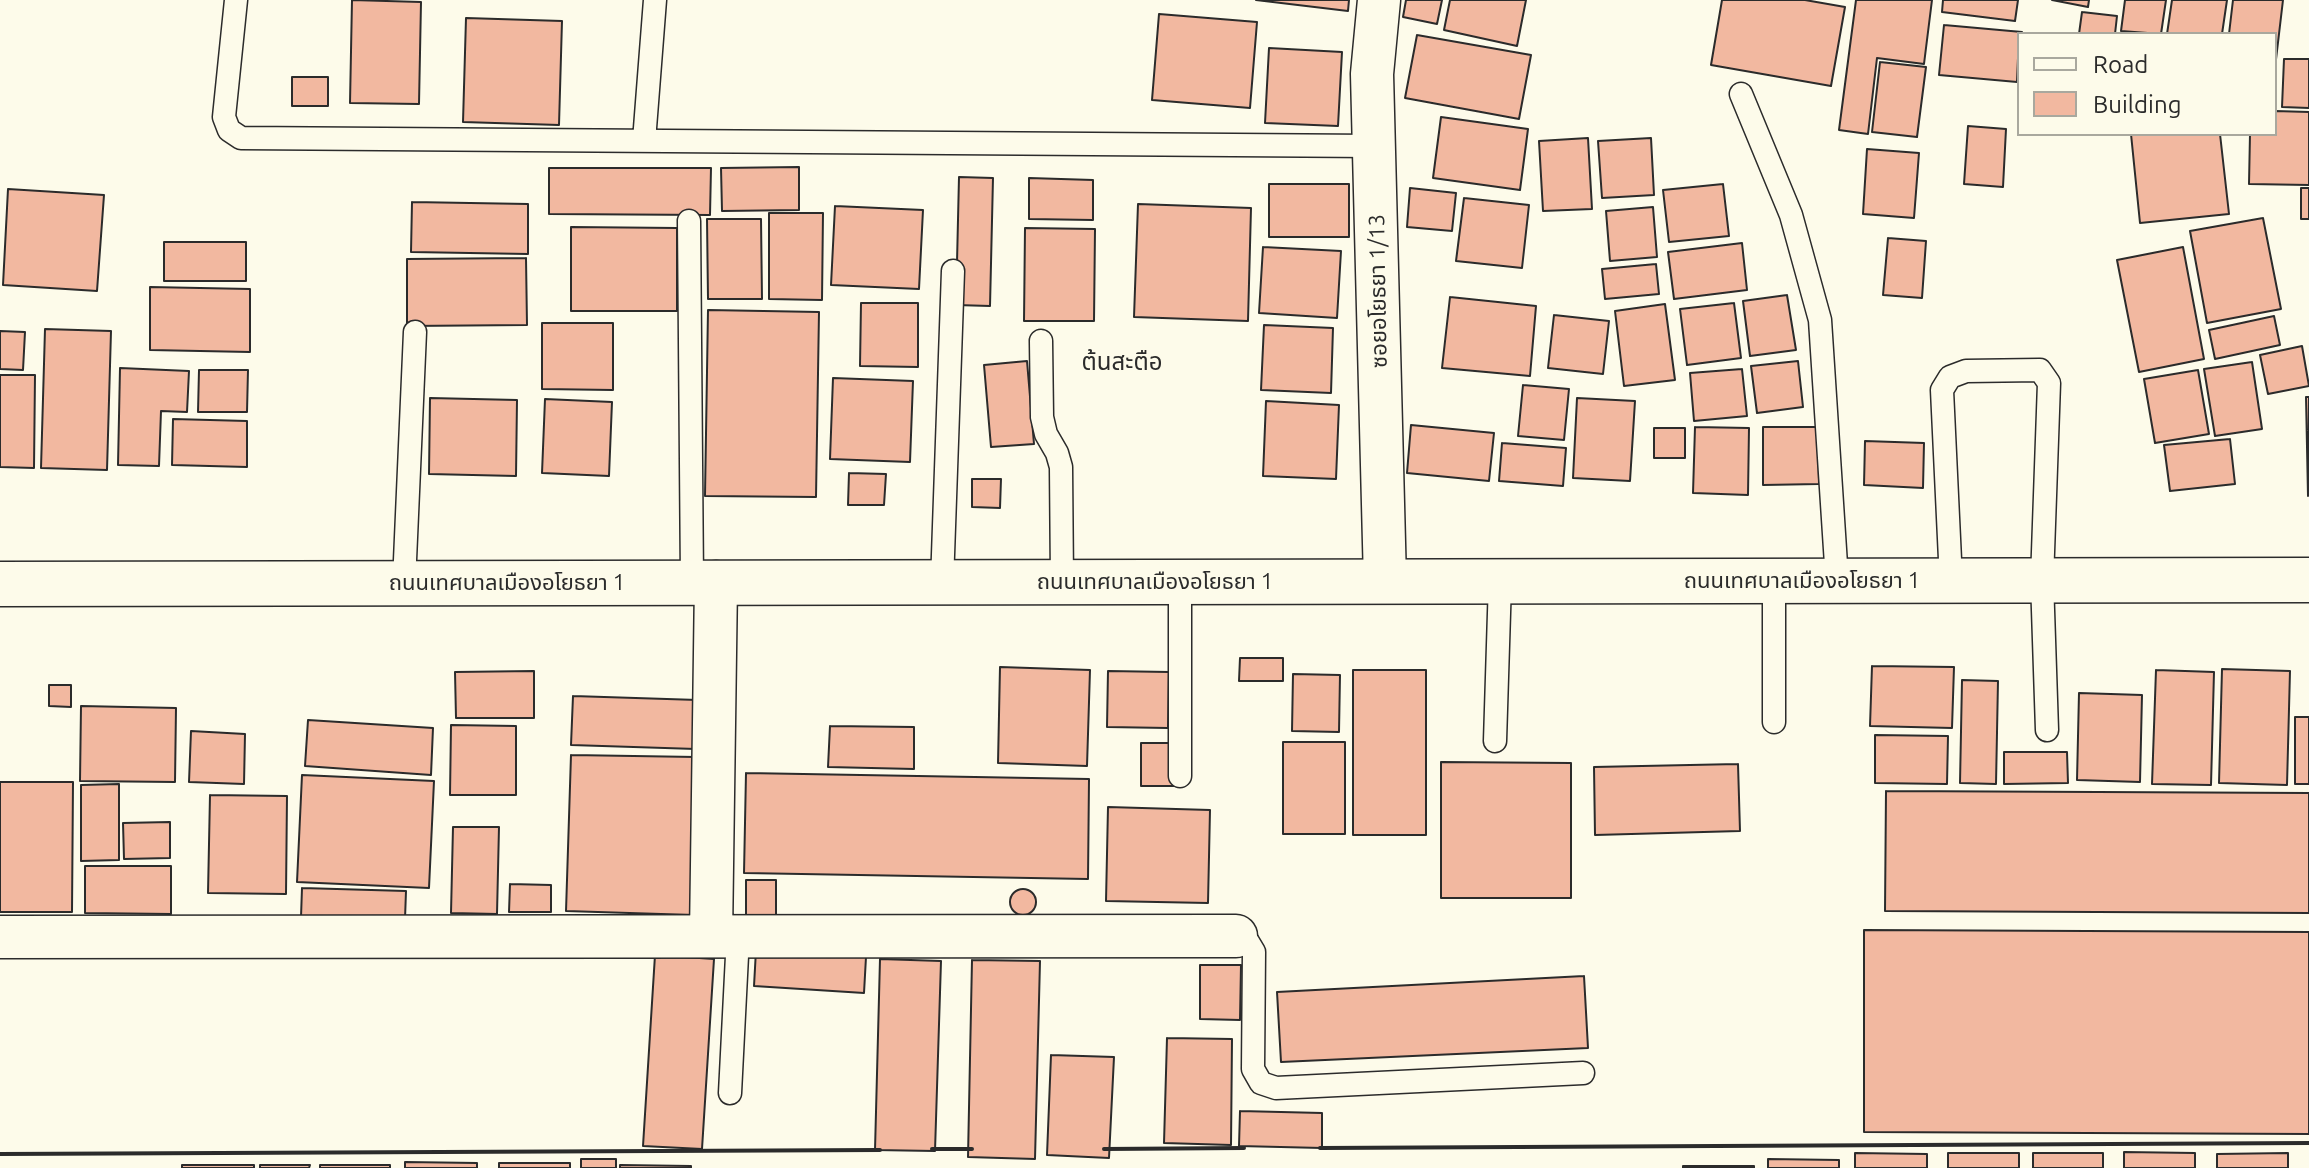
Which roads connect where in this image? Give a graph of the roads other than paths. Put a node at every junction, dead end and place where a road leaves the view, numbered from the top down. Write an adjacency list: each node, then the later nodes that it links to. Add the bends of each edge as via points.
1 (236, 0): 5 (lane, via 224,117 229,130 241,138)
2 (655, 0): 5 (lane)
3 (1379, 0): 6 (street, ซอยอโยธยา 1/13, via 1372,74)
4 (1741, 94): 12 (lane, via 1791,215 1820,320)
5 (644, 141): 6 (lane)
6 (1375, 146): 20 (street, ซอยอโยธยา 1/13)
7 (689, 221): 17 (lane)
8 (953, 271): 22 (lane)
9 (415, 332): 21 (lane)
10 (1041, 341): 18 (lane, via 1042,417 1061,467)
11 (1774, 580): 12 (main road, ถนนเทศบาลเมืองอโยธยา 1); 15 (main road, ถนนเทศบาลเมืองอโยธยา 1); 24 (lane)
12 (1837, 580): 16 (main road, ถนนเทศบาลเมืองอโยธยา 1)
13 (2042, 580): 14 (main road, ถนนเทศบาลเมืองอโยธยา 1); 16 (main road, ถนนเทศบาลเมืองอโยธยา 1); 16 (lane, via 2049,383 2040,370 2026,370 1966,371 1950,377 1942,390); 25 (lane)
14 (2309, 580)
15 (1500, 581): 20 (main road, ถนนเทศบาลเมืองอโยธยา 1); 26 (lane)
16 (1951, 581)
17 (704, 582): 21 (main road, ถนนเทศบาลเมืองอโยธยา 1); 22 (main road, ถนนเทศบาลเมืองอโยธยา 1); 28 (street)
18 (1062, 582): 19 (main road, ถนนเทศบาลเมืองอโยธยา 1); 22 (main road, ถนนเทศบาลเมืองอโยธยา 1)
19 (1180, 582): 20 (main road, ถนนเทศบาลเมืองอโยธยา 1); 27 (lane)
20 (1385, 582)
21 (404, 583): 23 (main road, ถนนเทศบาลเมืองอโยธยา 1)
22 (942, 583)
23 (0, 584)
24 (1774, 722)
25 (2047, 730)
26 (1495, 741)
27 (1180, 776)
28 (725, 936): 29 (street); 30 (street); 32 (lane)
29 (1236, 936): 31 (lane, via 1254,952 1253,1069 1261,1083 1276,1088)
30 (0, 937)
31 (1583, 1073)
32 (730, 1093)

